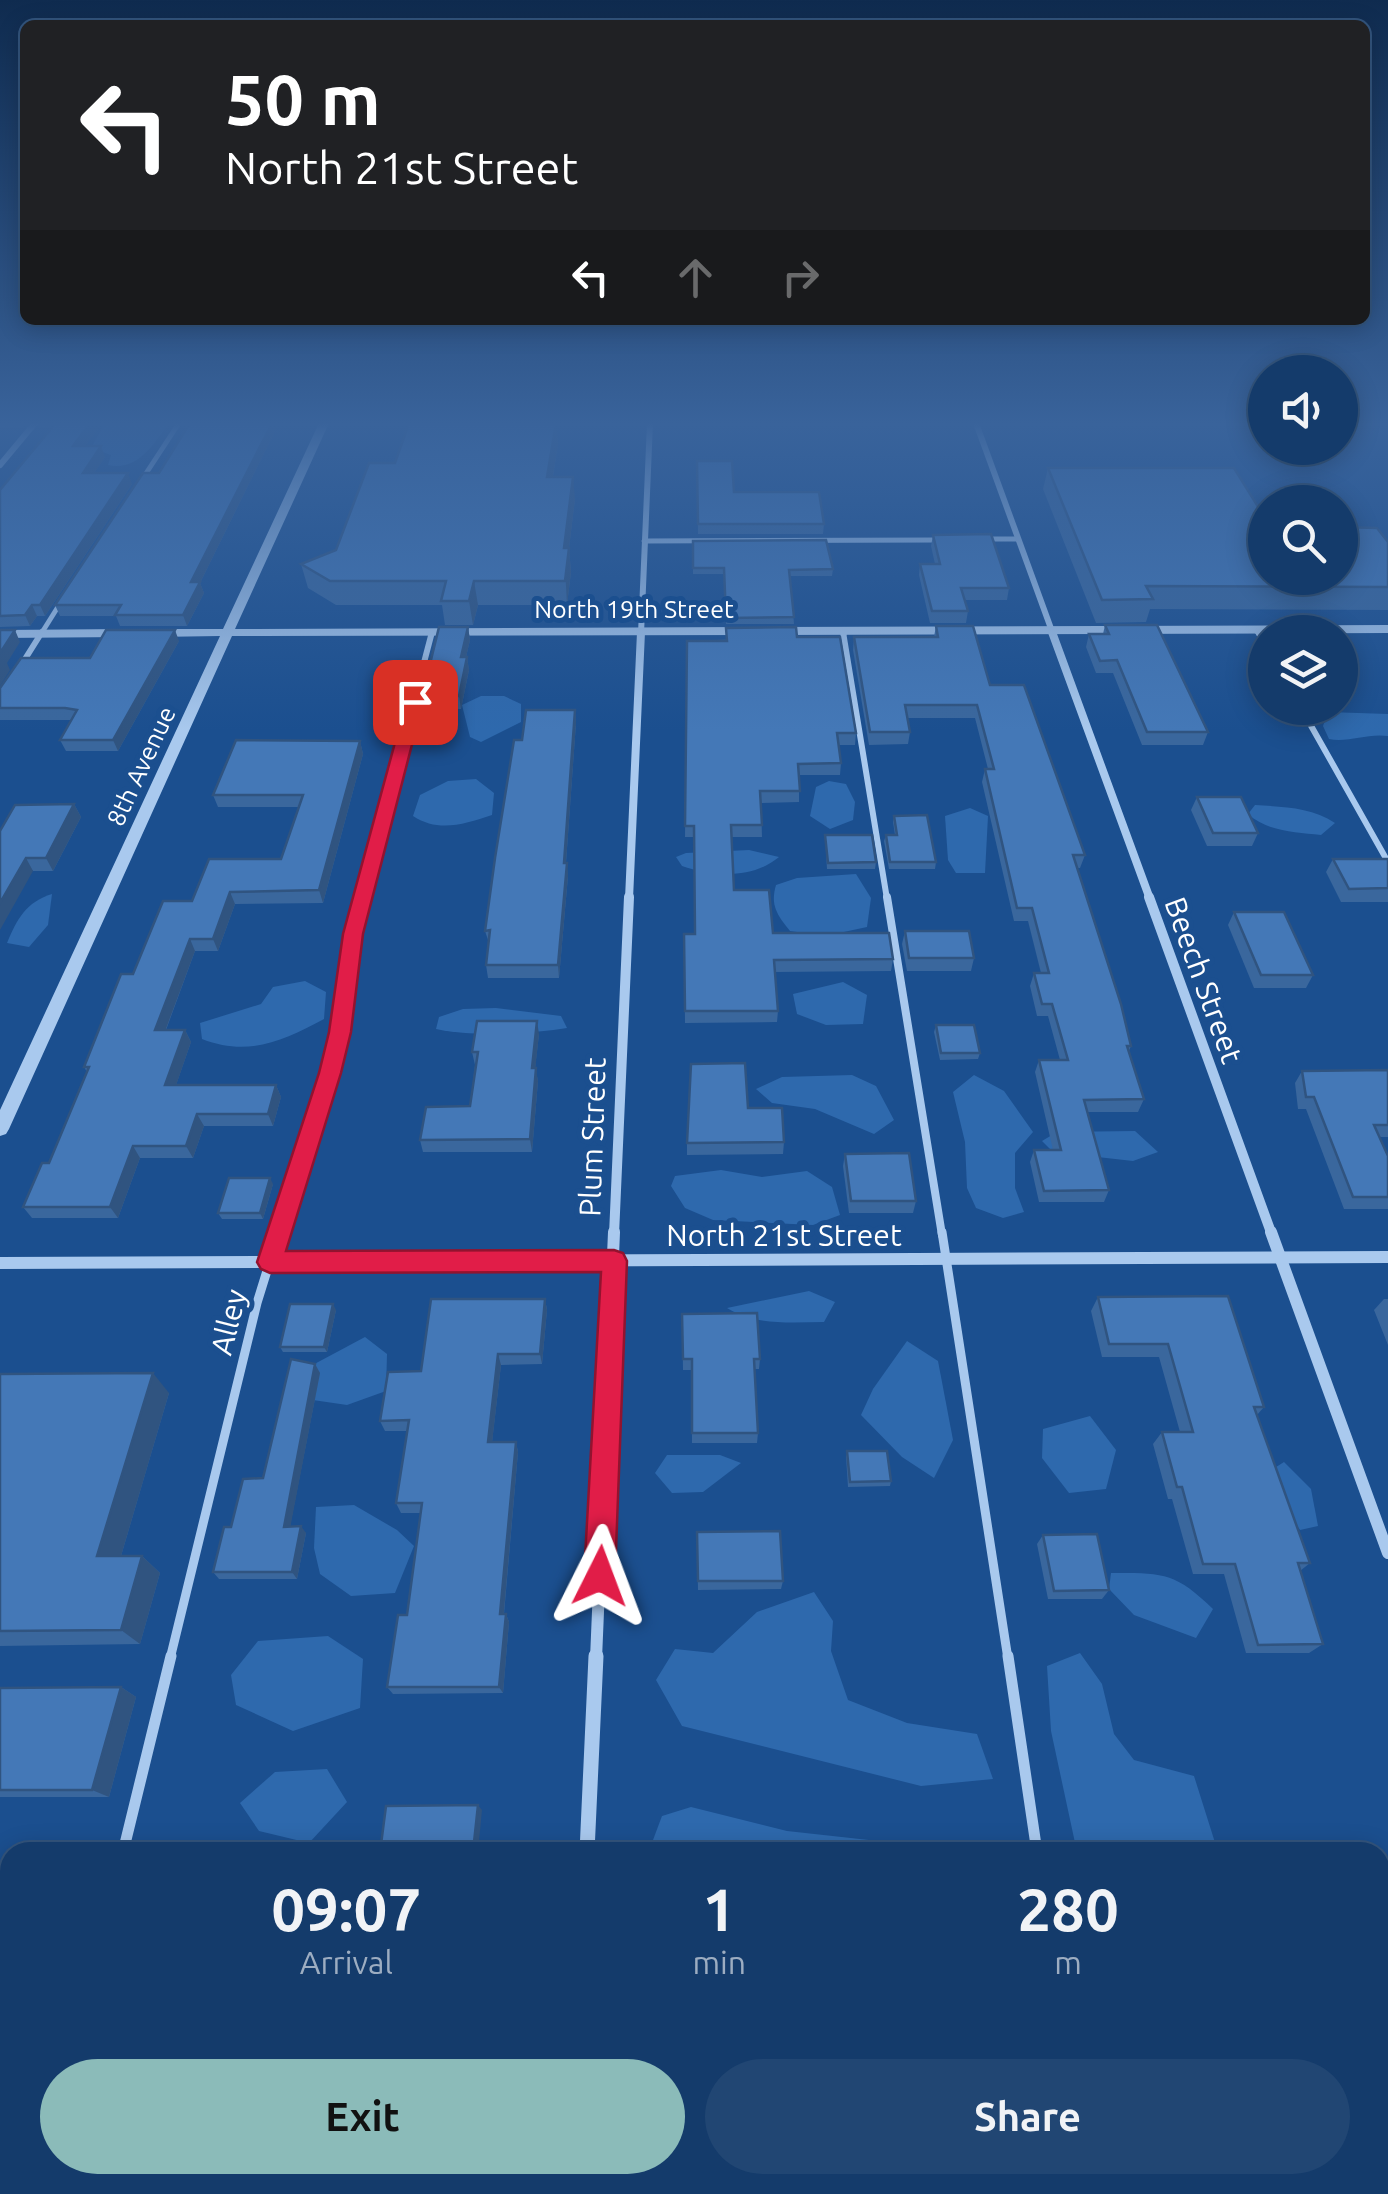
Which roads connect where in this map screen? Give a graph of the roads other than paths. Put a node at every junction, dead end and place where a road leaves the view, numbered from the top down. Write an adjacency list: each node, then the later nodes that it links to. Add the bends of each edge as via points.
1 (276, 525): 15 (street, 8th Avenue)
2 (645, 525): 7 (street, Plum Street)
3 (1012, 525): 4 (street, Beech Street)
4 (1017, 539): 6 (lane); 13 (street, Beech Street)
5 (939, 540): 7 (lane)
6 (978, 540)
7 (644, 541): 14 (street, Plum Street)
8 (70, 588): 18 (lane)
9 (1358, 628): 10 (street, North 19th Street)
10 (1388, 628)
11 (1248, 629): 13 (street, North 19th Street)
12 (843, 630): 13 (street, North 19th Street); 14 (street, North 19th Street); 25 (lane)
13 (1049, 630): 24 (street, Beech Street)
14 (639, 631): 16 (street, North 19th Street); 26 (street, Plum Street)
15 (226, 632): 16 (street, North 19th Street); 18 (street, North 19th Street); 22 (street, 8th Avenue)
16 (432, 632): 28 (lane, Alley, via 353,934 330,1073)
17 (0, 634): 18 (street, North 19th Street)
18 (41, 634): 19 (lane)
19 (11, 680)
20 (1311, 725): 21 (lane)
21 (1388, 862)
22 (0, 1128)
23 (1388, 1257): 24 (street, North 21st Street)
24 (1280, 1258): 25 (street, North 21st Street); 29 (street, Beech Street)
25 (943, 1259): 26 (street, North 21st Street); 32 (lane)
26 (614, 1261): 28 (street, North 21st Street); 31 (street, Plum Street)
27 (0, 1262): 28 (street, North 21st Street)
28 (270, 1262): 30 (lane, Alley)
29 (1388, 1553)
30 (126, 1842)
31 (586, 1842)
32 (1035, 1842)

